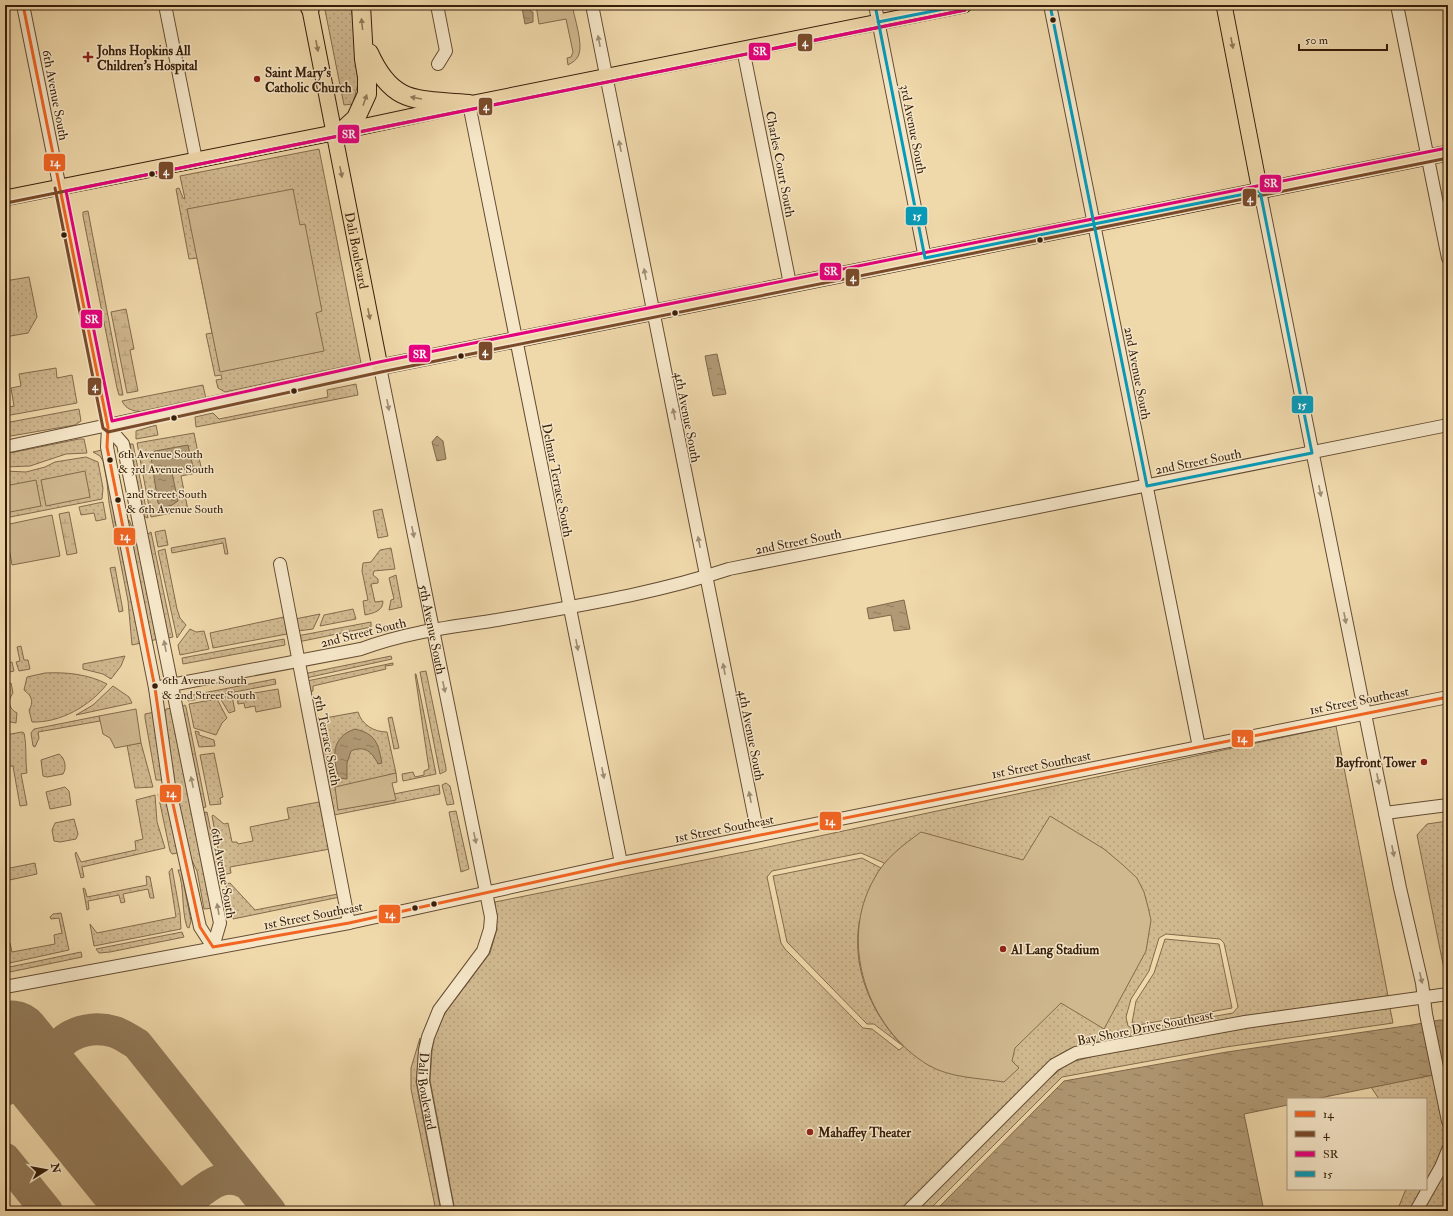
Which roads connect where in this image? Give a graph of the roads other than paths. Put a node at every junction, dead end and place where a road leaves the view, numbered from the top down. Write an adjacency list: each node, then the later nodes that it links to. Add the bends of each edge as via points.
1 (23, 5): 22 (street, 6th Avenue South)
2 (165, 5): 21 (street)
3 (361, 5): 13 (highway, one-way to 3)
4 (437, 5): 15 (street, via 446,51)
5 (592, 5): 16 (street, 4th Avenue South, one-way to 5)
6 (875, 5): 12 (street, 3rd Avenue South)
7 (964, 5): 12 (main road)
8 (1050, 5): 25 (street, 2nd Avenue South)
9 (1224, 5): 23 (main road, one-way to 23)
10 (1398, 5): 20 (street)
11 (310, 6): 18 (main road, one-way to 18)
12 (878, 22): 14 (main road); 26 (street, 3rd Avenue South)
13 (364, 43): 17 (highway, one-way to 13, via 400,94 389,86 378,72); 18 (highway, one-way to 13, via 356,118 367,94)
14 (743, 49): 16 (main road); 28 (street, Charles Court South)
15 (438, 64)
16 (606, 76): 17 (main road); 29 (street, 4th Avenue South, one-way to 16)
17 (469, 104): 18 (main road); 30 (street, Delmar Terrace South)
18 (338, 132): 21 (main road); 31 (main road, Dali Boulevard, one-way to 31)
19 (1448, 153): 20 (main road)
20 (1428, 157): 23 (main road); 27 (street)
21 (196, 160): 22 (main road)
22 (60, 187): 24 (main road); 33 (street, 6th Avenue South)
23 (1260, 191): 25 (main road); 35 (street)
24 (5, 198)
25 (1094, 224): 26 (main road); 36 (street, 2nd Avenue South)
26 (925, 258): 28 (main road)
27 (1448, 258)
28 (790, 284): 29 (main road)
29 (653, 312): 30 (main road); 38 (street, 4th Avenue South, one-way to 29)
30 (516, 340): 31 (main road); 39 (street, Delmar Terrace South)
31 (380, 367): 33 (street); 40 (street, 5th Avenue South, one-way to 40)
32 (1448, 425): 35 (street, 2nd Street South)
33 (108, 427): 34 (street); 42 (street, 6th Avenue South, one-way to 33, via 123,444); 43 (street, 6th Avenue South, via 107,447)
34 (5, 447)
35 (1312, 453): 36 (street, 2nd Street South); 45 (street, one-way to 45)
36 (1147, 486): 38 (street, 2nd Street South, via 729,569); 46 (street, 2nd Avenue South)
37 (280, 564): 41 (street, 5th Terrace South)
38 (706, 577): 39 (street, 2nd Street South, via 684,584); 49 (street, 4th Avenue South, one-way to 38)
39 (569, 607): 40 (street, 2nd Street South); 50 (street, Delmar Terrace South, one-way to 50)
40 (432, 629): 41 (street, 2nd Street South, via 389,638 361,649); 51 (street, 5th Avenue South, one-way to 51)
41 (298, 662): 42 (street, 2nd Street South); 52 (street, 5th Terrace South)
42 (172, 685): 43 (street, 2nd Street South); 53 (street, 6th Avenue South, one-way to 42, via 220,923)
43 (155, 688): 53 (street, 6th Avenue South, via 169,786 190,883 200,927)
44 (1448, 697): 45 (street, 1st Street Southeast)
45 (1365, 713): 46 (street, 1st Street Southeast); 48 (street, one-way to 48)
46 (1199, 747): 49 (street, 1st Street Southeast)
47 (1448, 805): 48 (street)
48 (1386, 813): 56 (street, one-way to 56)
49 (758, 835): 50 (street, 1st Street Southeast)
50 (621, 863): 51 (street, 1st Street Southeast)
51 (486, 892): 52 (street, 1st Street Southeast); 59 (street, Dali Boulevard, via 491,917 484,952 439,1010 425,1050 423,1081)
52 (349, 923): 53 (street, 1st Street Southeast)
53 (213, 947): 54 (street, 1st Street Southeast)
54 (5, 987)
55 (1448, 994): 56 (street, Bay Shore Drive Southeast)
56 (1424, 997): 57 (street); 60 (street, Bay Shore Drive Southeast, via 1245,1022 1076,1053 1054,1065)
57 (1448, 1121)
58 (1448, 1150): 61 (street)
59 (448, 1211)
60 (908, 1211)
61 (1416, 1211)

